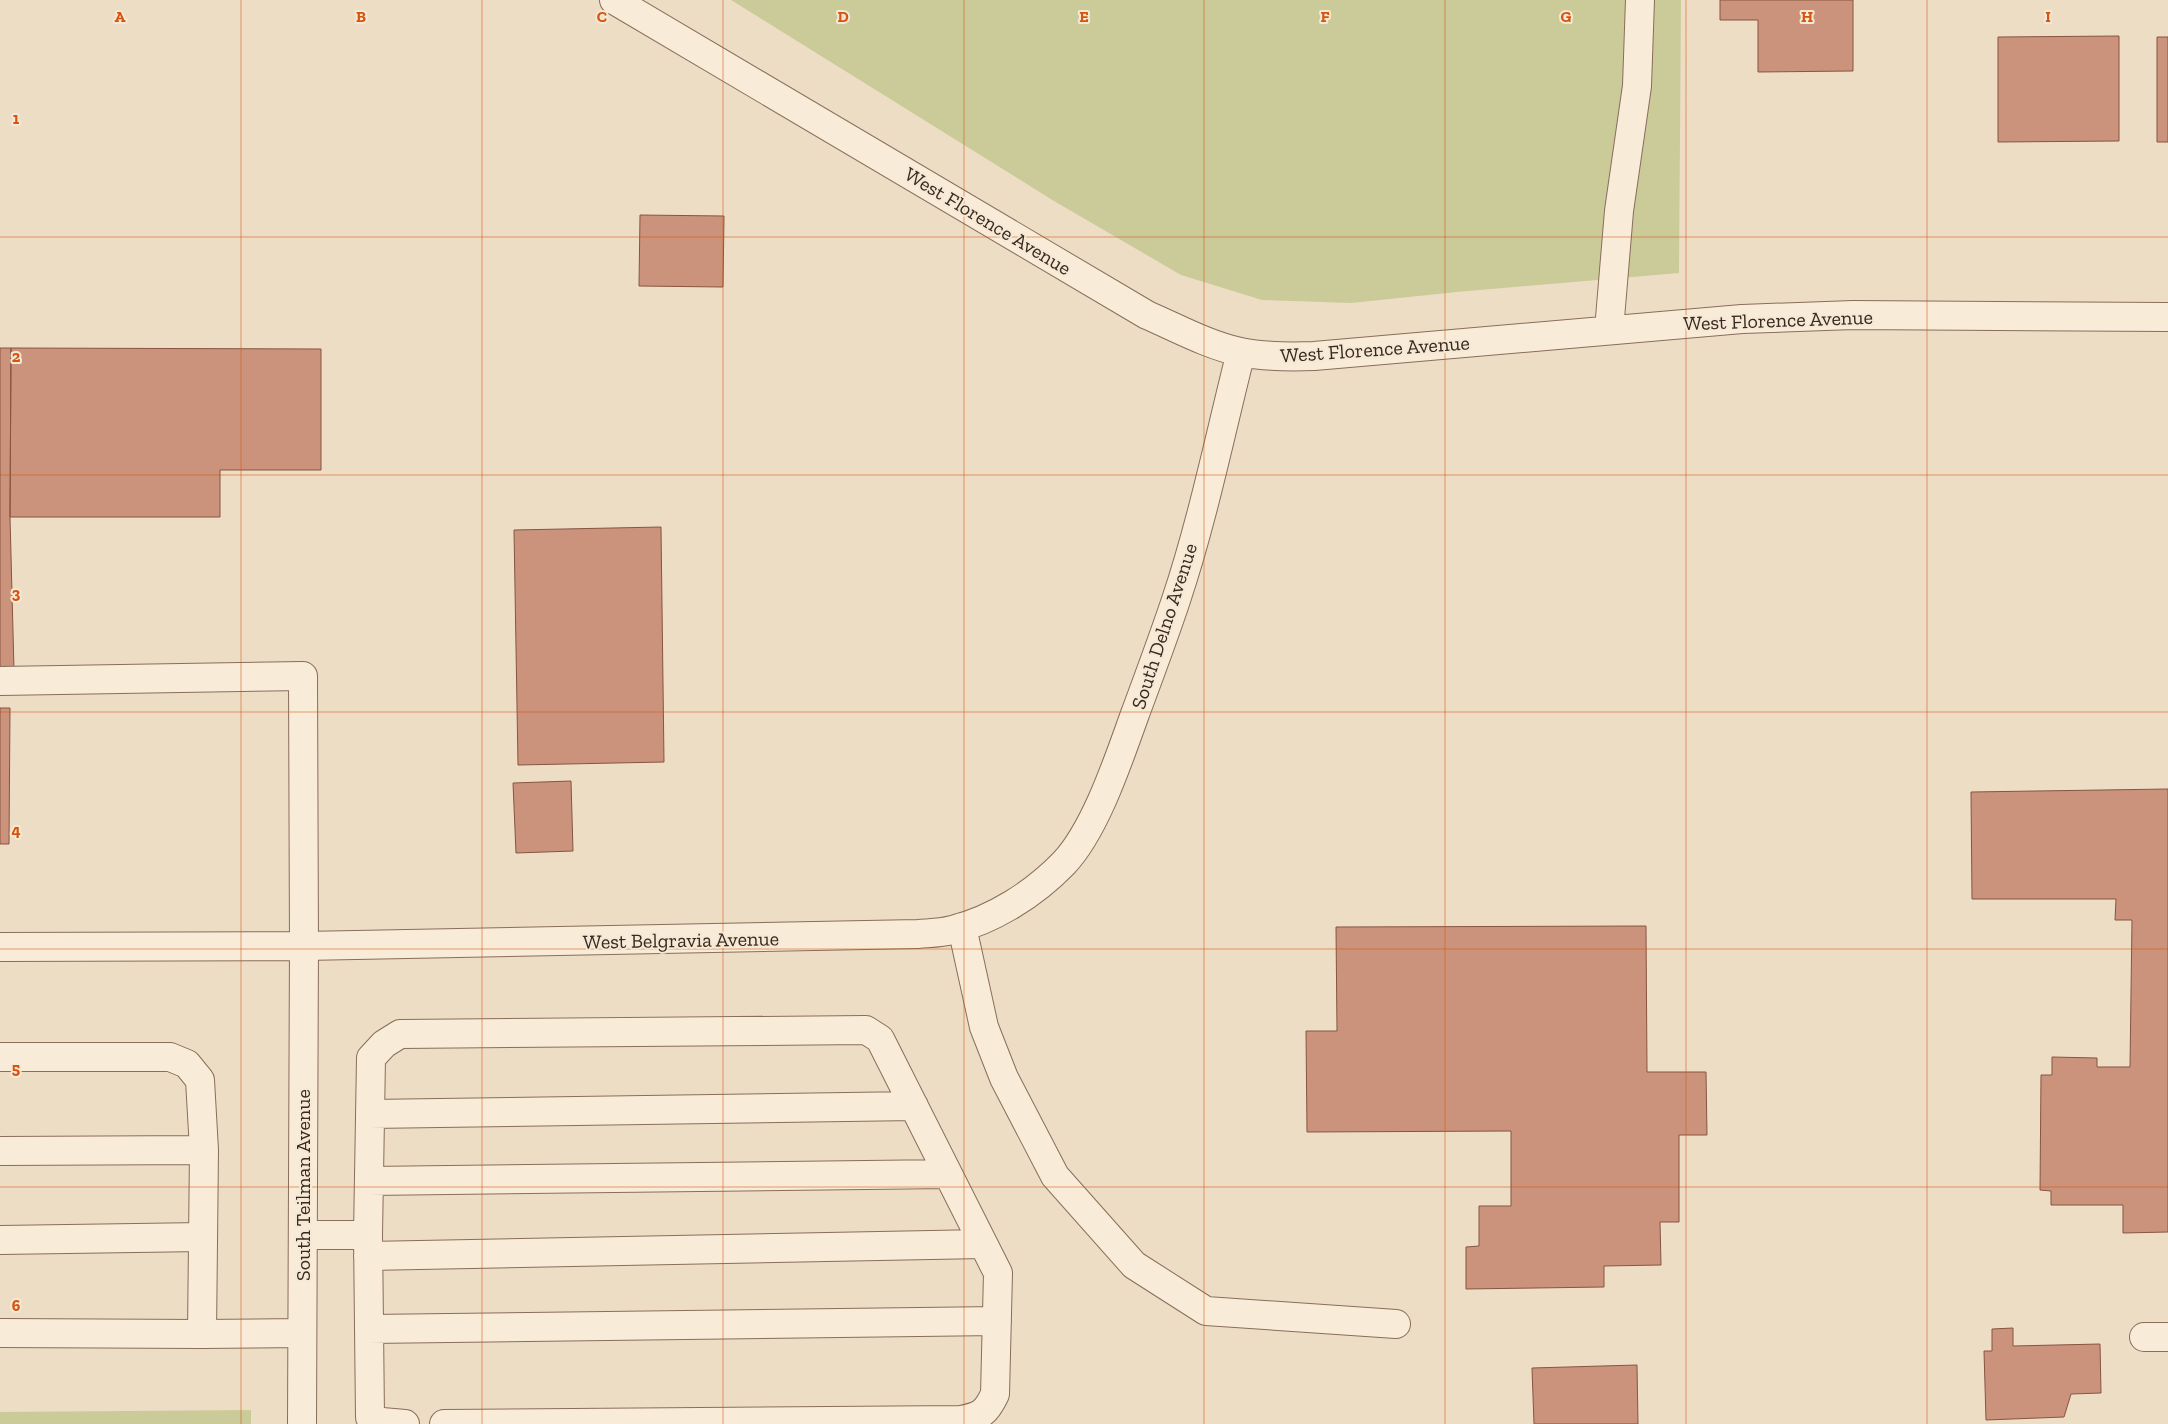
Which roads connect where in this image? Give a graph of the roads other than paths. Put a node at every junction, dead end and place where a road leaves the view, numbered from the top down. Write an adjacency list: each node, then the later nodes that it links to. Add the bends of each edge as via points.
1 (614, 0): 5 (street, West Florence Avenue, via 1133,307 1216,345)
2 (1640, 0): 4 (street, via 1637,86 1619,211)
3 (2168, 316): 4 (street, West Florence Avenue, via 1806,316)
4 (1609, 330): 5 (street, West Florence Avenue, via 1314,356 1274,357)
5 (1241, 352): 7 (street, South Delno Avenue, via 1176,600 1122,752 1082,838)
6 (0, 681): 9 (street, South Teilman Avenue, via 303,676)
7 (1045, 880): 8 (street, West Belgravia Avenue, via 1006,907)
8 (962, 927): 9 (street, West Belgravia Avenue, via 884,936); 24 (street, via 984,1027 1004,1078 1055,1176 1134,1265 1206,1312)
9 (304, 946): 10 (street, West Belgravia Avenue); 18 (street, South Teilman Avenue)
10 (0, 947)
11 (0, 1056): 14 (street, via 170,1056 187,1064 200,1080)
12 (914, 1106): 13 (street); 13 (street, via 880,1039 866,1030 400,1034 371,1058); 16 (street)
13 (370, 1114): 17 (street)
14 (204, 1150): 15 (street); 19 (street)
15 (0, 1151)
16 (948, 1174): 17 (street); 21 (street)
17 (369, 1181): 22 (street)
18 (303, 1234): 22 (street); 27 (street, South Teilman Avenue)
19 (203, 1238): 20 (street); 28 (street)
20 (0, 1240)
21 (983, 1244): 22 (street); 23 (street, via 998,1273)
22 (368, 1245): 25 (street)
23 (997, 1322): 25 (street); 31 (street, via 995,1394 989,1408 978,1417 961,1420)
24 (1396, 1324)
25 (369, 1329): 30 (street, via 370,1417 382,1422)
26 (0, 1333): 28 (street)
27 (302, 1333): 28 (street); 29 (street, South Teilman Avenue)
28 (202, 1334)
29 (302, 1424)
30 (406, 1424)
31 (444, 1424)

